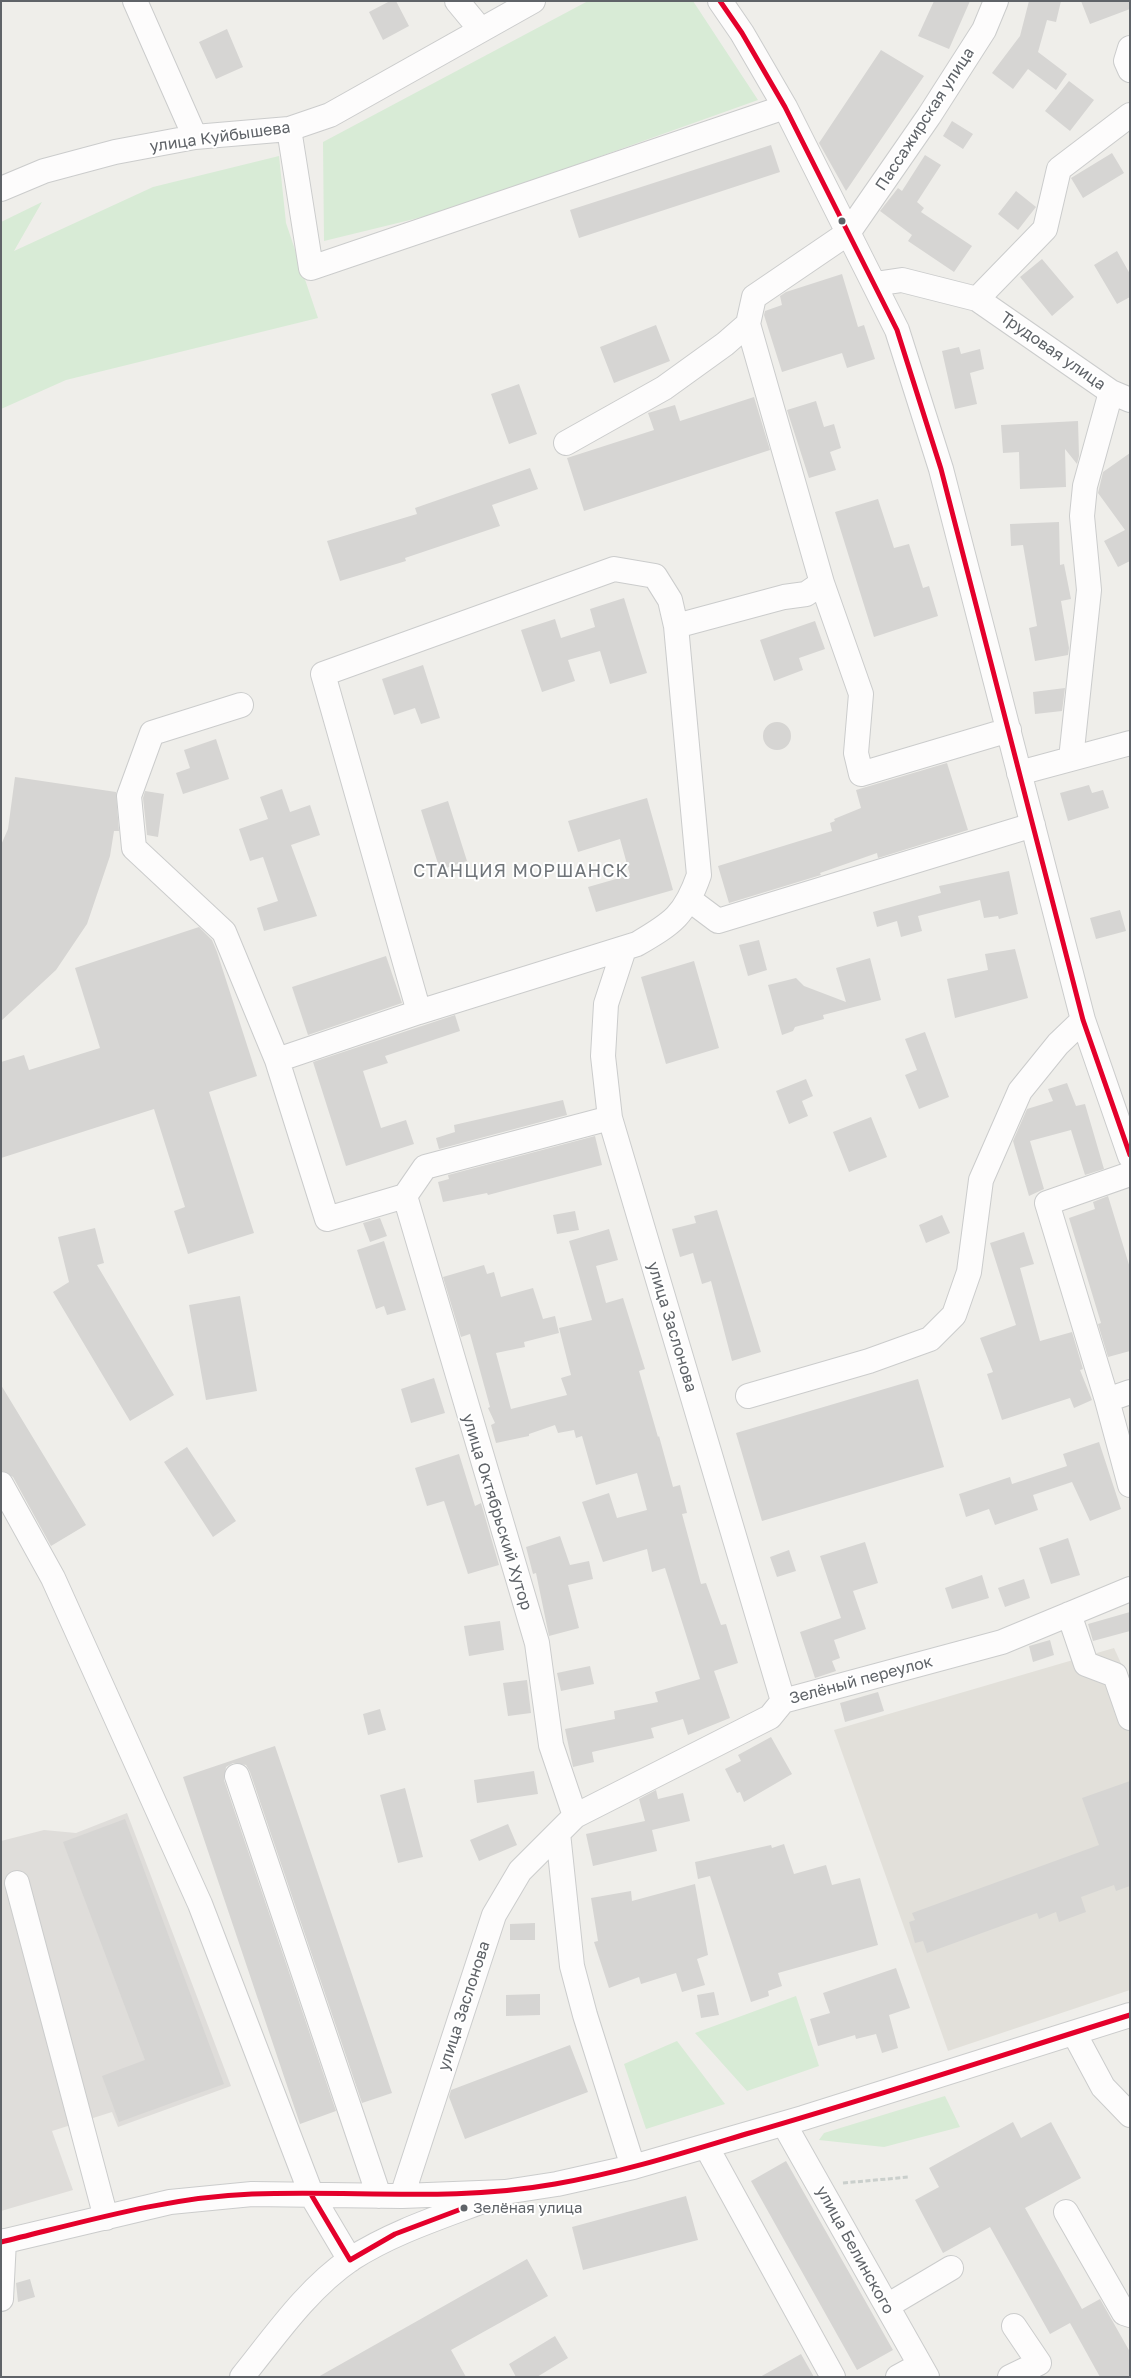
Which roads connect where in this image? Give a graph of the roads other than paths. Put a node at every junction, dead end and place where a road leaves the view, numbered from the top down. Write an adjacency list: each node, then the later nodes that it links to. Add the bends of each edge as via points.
1 (135, 1): 12 (street)
2 (457, 1): 6 (street)
3 (533, 1): 6 (street, улица Куйбышева)
4 (720, 1): 9 (street)
5 (996, 1): 14 (street, Пассажирская улица, via 984,30)
6 (481, 30): 11 (street, улица Куйбышева, via 330,115)
7 (1130, 48): 8 (street, via 1126,61)
8 (1130, 70)
9 (785, 107): 11 (street, via 310,268); 14 (street)
10 (1130, 115): 16 (street, via 1059,169 1046,229)
11 (289, 129): 12 (street, улица Куйбышева)
12 (195, 137): 13 (street, улица Куйбышева, via 115,152 44,171)
13 (1, 189)
14 (848, 233): 15 (street); 17 (street, via 754,297)
15 (874, 284): 16 (street, via 902,280); 23 (street, via 896,330 923,405)
16 (978, 299): 18 (street, Трудовая улица)
17 (748, 324): 19 (street, via 664,388); 20 (street)
18 (1120, 396): 25 (street, via 1084,486 1082,516 1089,590)
19 (566, 443)
20 (822, 583): 21 (street, via 806,594); 23 (street, via 861,694 856,753 861,774)
21 (676, 626): 28 (street, via 699,875); 30 (street, via 670,600 655,576 614,569 323,674)
22 (241, 705): 32 (street, via 152,733 129,796 133,839 134,848 224,932)
23 (1009, 730): 26 (street)
24 (1130, 743): 25 (street)
25 (1071, 759): 26 (street)
26 (1019, 773): 27 (street)
27 (1033, 825): 28 (street, via 718,921); 31 (street)
28 (690, 900): 29 (street, via 670,925)
29 (624, 949): 30 (street); 33 (street, улица Заслонова, via 606,1004 603,1056)
30 (419, 1012): 32 (street)
31 (1083, 1020): 34 (street); 38 (street, via 1058,1044 1020,1091 980,1180 970,1272 954,1316 930,1339)
32 (277, 1060): 36 (street, via 327,1219)
33 (610, 1118): 36 (street, via 425,1167); 44 (street, улица Заслонова)
34 (1130, 1156)
35 (1130, 1174): 39 (street, via 1047,1202)
36 (406, 1203): 47 (street, улица Октябрьский Хутор, via 537,1643 551,1745)
37 (1130, 1392): 39 (street)
38 (748, 1396)
39 (1106, 1400): 41 (street)
40 (1, 1484): 57 (street, via 53,1578 200,1904)
41 (1130, 1485)
42 (1130, 1589): 43 (street, Зелёный переулок)
43 (1069, 1614): 44 (street, Зелёный переулок, via 1002,1642); 45 (street, via 1086,1664 1114,1676)
44 (783, 1701): 47 (street, Зелёный переулок, via 770,1716)
45 (1130, 1718)
46 (237, 1776): 58 (street)
47 (575, 1816): 48 (street, Зелёный переулок)
48 (558, 1833): 55 (street, via 572,1966); 59 (street, улица Заслонова, via 520,1871 494,1915)
49 (17, 1883): 61 (street)
50 (1130, 2015): 51 (street)
51 (1074, 2033): 52 (street, via 1102,2087); 53 (street)
52 (1130, 2115)
53 (784, 2124): 54 (street); 66 (street, улица Белинского)
54 (706, 2146): 55 (street); 71 (street)
55 (633, 2167): 56 (street)
56 (506, 2192): 59 (street); 63 (street, via 395,2234)
57 (312, 2196): 58 (street); 61 (street, via 252,2194 170,2202); 63 (street)
58 (379, 2196): 59 (street)
59 (402, 2196)
60 (1066, 2212): 67 (street, via 1124,2313)
61 (106, 2218): 62 (street)
62 (3, 2241): 65 (street)
63 (350, 2260): 70 (street, via 303,2302)
64 (951, 2268): 66 (street)
65 (1, 2299)
66 (886, 2306): 69 (street, улица Белинского)
67 (1130, 2315)
68 (1014, 2326): 73 (street, via 1038,2363)
69 (923, 2371): 72 (street)
70 (242, 2377)
71 (833, 2377)
72 (898, 2377)
73 (1010, 2377)

